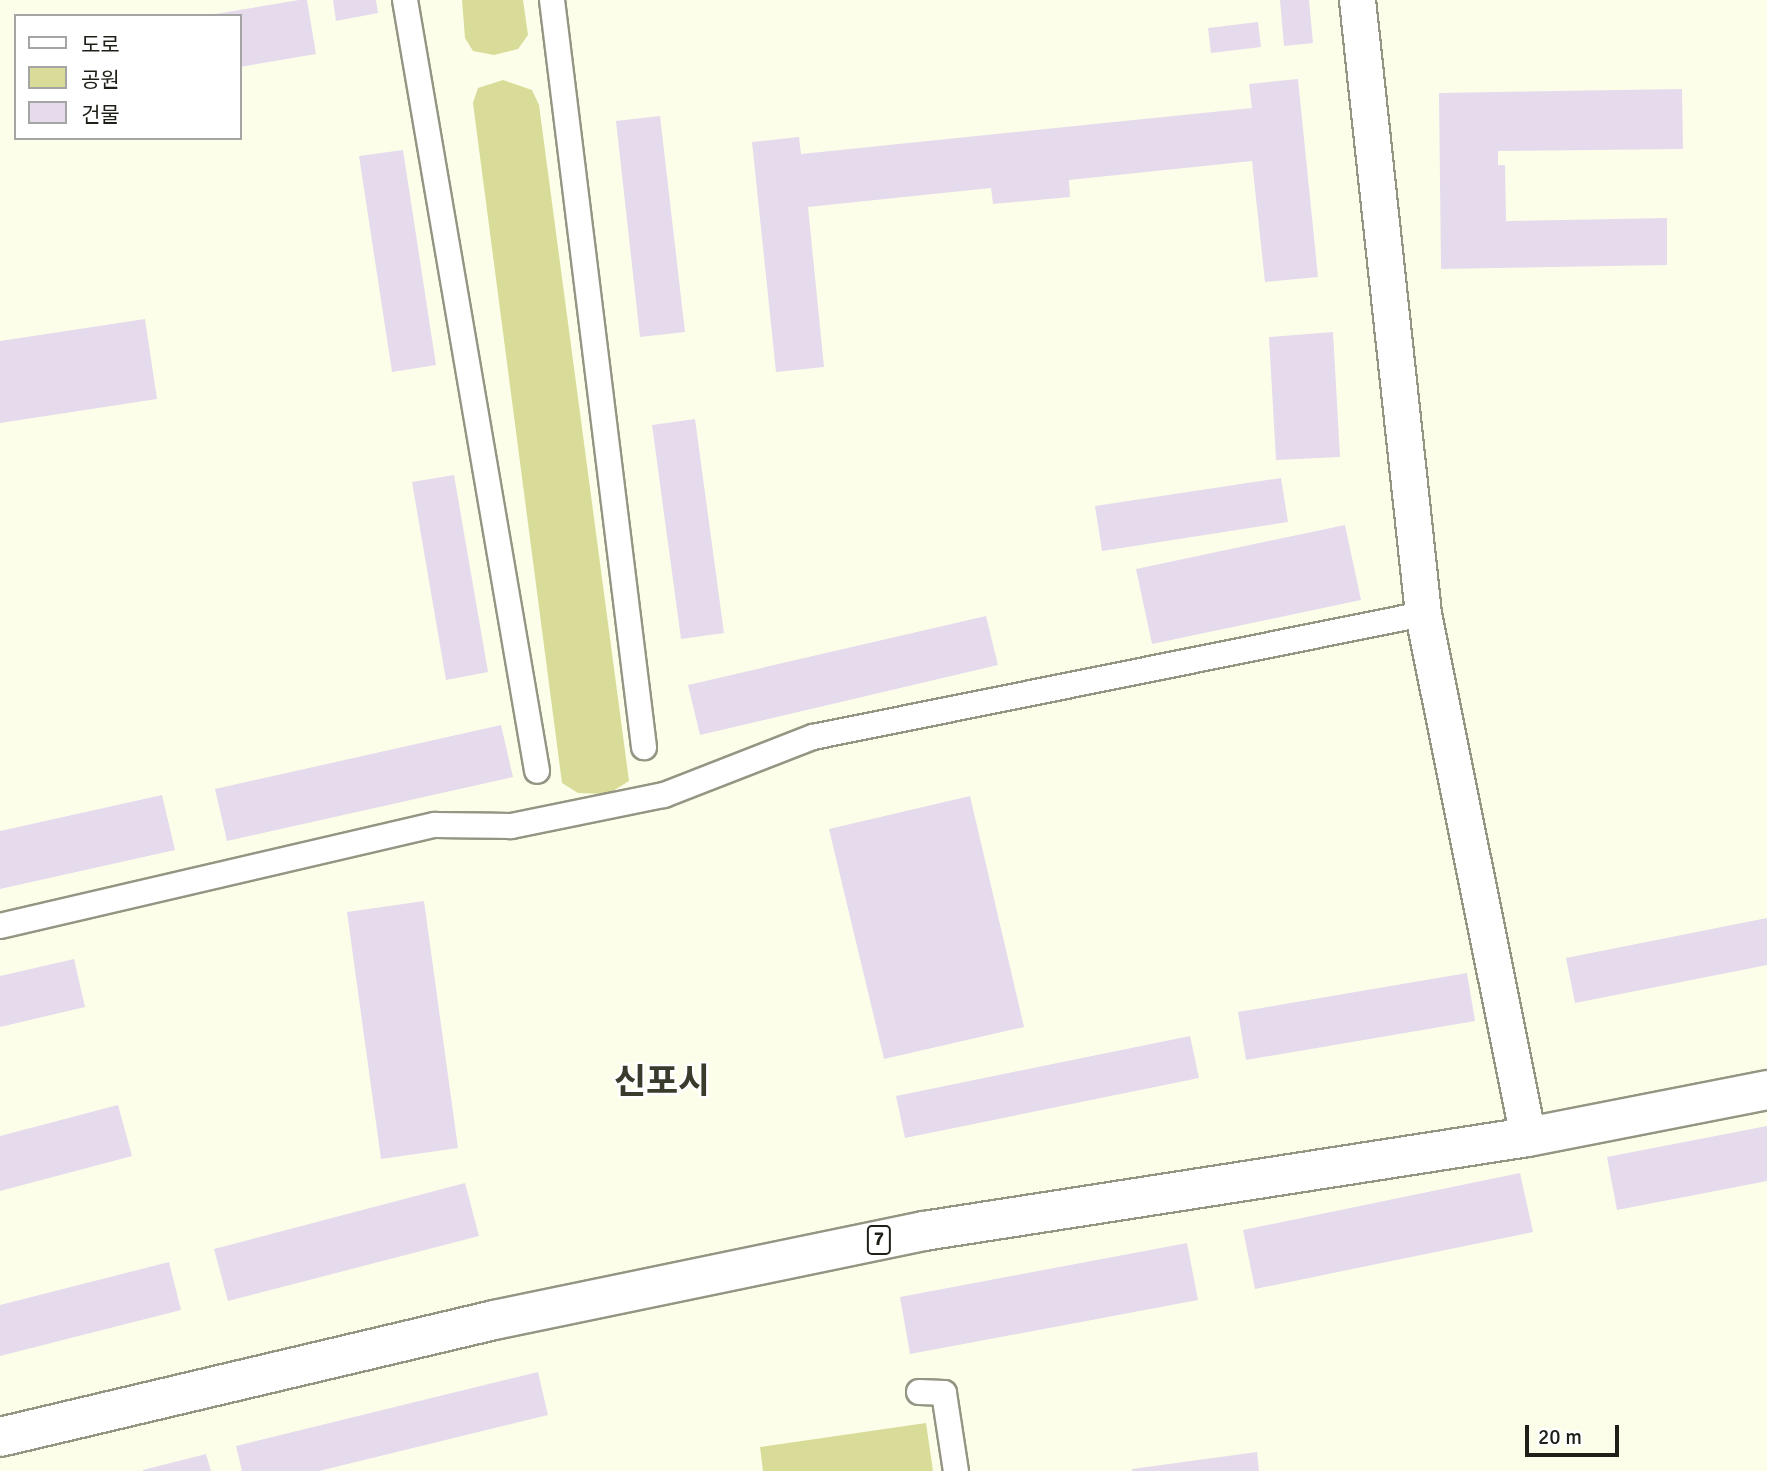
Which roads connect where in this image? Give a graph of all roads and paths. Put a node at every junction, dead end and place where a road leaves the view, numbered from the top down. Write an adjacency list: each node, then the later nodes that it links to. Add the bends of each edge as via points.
1 (405, 0): 6 (street)
2 (552, 0): 5 (street)
3 (1357, 0): 4 (street)
4 (1423, 614): 7 (street, via 813,737 664,795 511,826 435,825); 9 (street)
5 (644, 747)
6 (537, 771)
7 (0, 926)
8 (1767, 1090): 9 (highway, 7)
9 (1528, 1137): 11 (highway, 7, via 924,1231 455,1329)
10 (919, 1392): 12 (street, via 944,1393)
11 (0, 1437)
12 (956, 1471)

